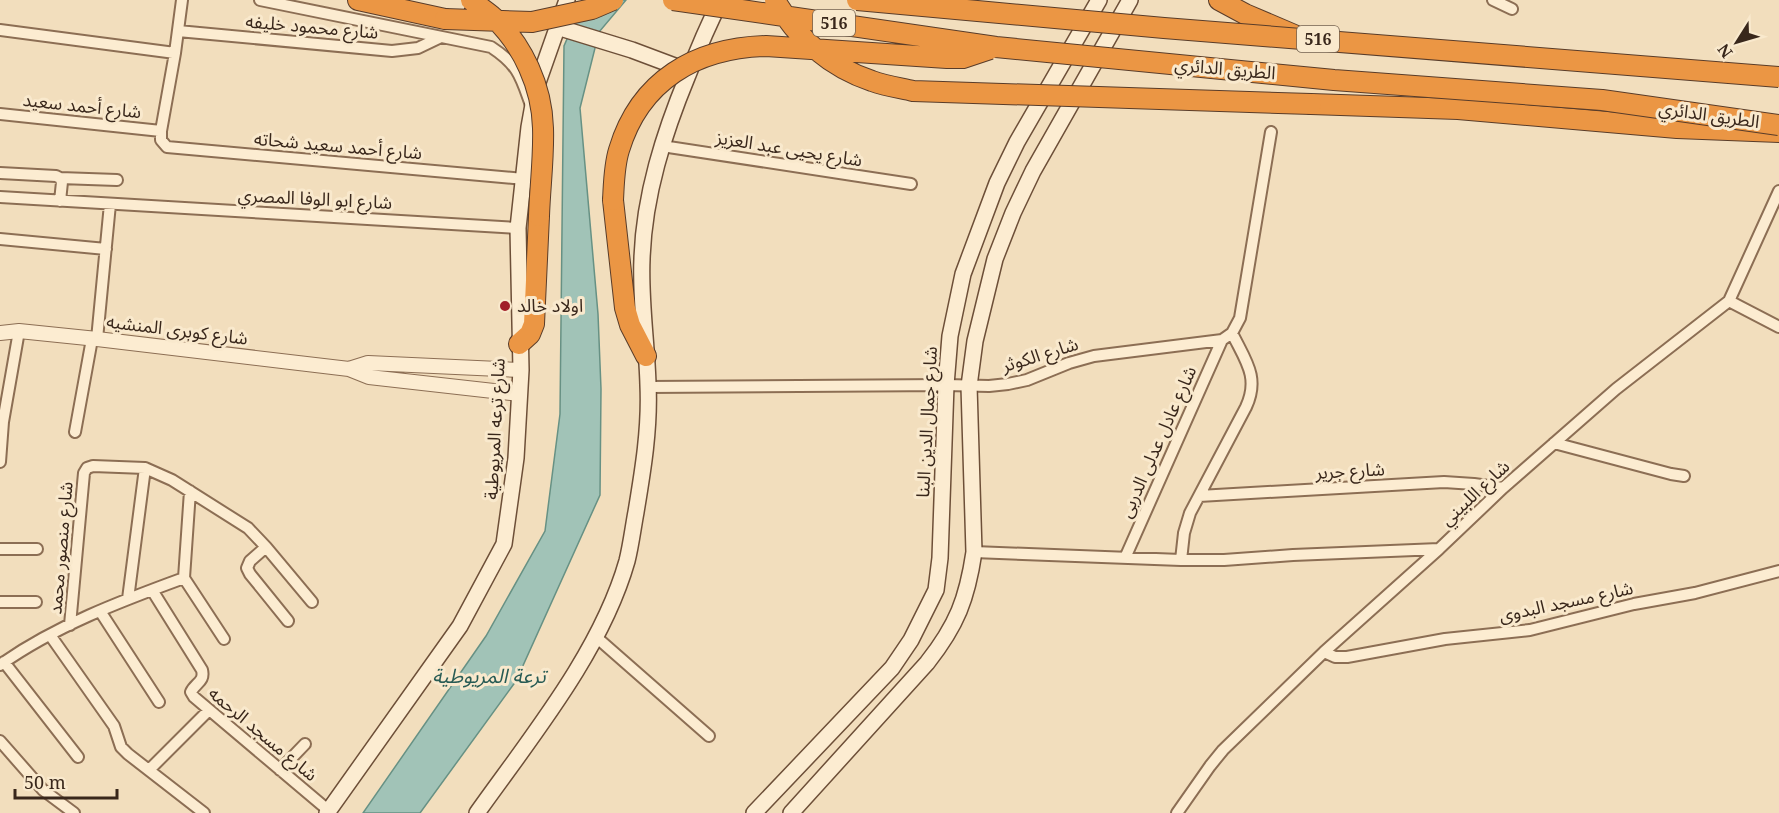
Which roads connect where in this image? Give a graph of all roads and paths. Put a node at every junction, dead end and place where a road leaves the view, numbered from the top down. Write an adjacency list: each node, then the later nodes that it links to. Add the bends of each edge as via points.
1 (182, 0): 18 (street)
2 (261, 0): 19 (street)
3 (358, 0): 6 (highway, bridge, via 445,19 532,22 592,9)
4 (471, 0): 53 (highway, bridge, via 513,41 529,68 539,97 543,128 534,324)
5 (567, 0): 16 (main road, شارع ترعه المريوطية)
6 (613, 0)
7 (673, 0): 21 (highway, الطريق الدائري / 516, bridge)
8 (721, 0): 23 (main road)
9 (775, 0): 30 (highway, bridge, via 806,41 835,64 872,81 913,91 1458,109 1677,128)
10 (857, 0): 20 (highway, الطريق الدائري / 516, bridge)
11 (1099, 0): 49 (main road, شارع جمال الدين البنا, via 997,183 963,274)
12 (1130, 0): 52 (main road, via 1013,213 995,259)
13 (1219, 0): 20 (highway)
14 (1493, 0): 15 (street)
15 (1512, 9)
16 (563, 28): 23 (main road); 25 (main road, شارع ترعه المريوطية, via 536,88)
17 (0, 30): 22 (street)
18 (178, 31): 19 (street, شارع محمود خليفه, via 392,51 418,48); 22 (street)
19 (441, 37): 25 (street, via 491,47 507,57 519,72)
20 (1301, 38): 24 (highway, الطريق الدائري / 516, bridge)
21 (996, 47): 27 (highway, الطريق الدائري / 516, bridge, via 1334,80 1602,100); 54 (highway, bridge, via 963,58 741,47 694,60 654,88 626,128 616,159 613,200 625,308)
22 (175, 54): 28 (street)
23 (689, 72): 31 (main road)
24 (1779, 77)
25 (532, 110): 34 (main road, شارع ترعه المريوطية)
26 (0, 114): 28 (street, شارع أحمد سعيد)
27 (1779, 125)
28 (161, 131): 34 (street, شارع أحمد سعيد شحاته, via 161,140 167,147)
29 (1271, 132): 48 (street, via 1240,318)
30 (1779, 132)
31 (662, 146): 36 (street, شارع يحيى عبد العزيز); 54 (main road, via 645,219 641,260)
32 (0, 173): 33 (street)
33 (60, 178): 35 (street); 39 (street)
34 (524, 178): 41 (main road, شارع ترعه المريوطية)
35 (117, 180)
36 (911, 184)
37 (1779, 191): 44 (street, شارع اللبيني)
38 (0, 197): 39 (street, شارع ابو الوفا المصري)
39 (60, 201): 40 (street, شارع ابو الوفا المصري)
40 (110, 204): 41 (street, شارع ابو الوفا المصري); 43 (street)
41 (518, 228): 53 (main road, شارع ترعه المريوطية)
42 (0, 239): 43 (street)
43 (106, 249): 50 (street)
44 (1729, 301): 45 (street); 62 (street, شارع اللبيني)
45 (1779, 327)
46 (19, 331): 47 (street, شارع كوبرى المنشيه); 50 (street, شارع كوبرى المنشيه); 63 (street)
47 (0, 333)
48 (1232, 333): 51 (street, شارع الكوثر); 68 (street, via 1249,370 1252,389)
49 (950, 336): 52 (main road); 57 (main road, شارع جمال الدين البنا)
50 (95, 339): 55 (street, شارع كوبرى المنشيه); 61 (street)
51 (1222, 340): 58 (street, شارع الكوثر, via 1094,356 1027,380); 74 (street, شارع عادل عدلى الدربى)
52 (975, 341): 58 (main road)
53 (519, 344): 56 (main road, شارع ترعه المريوطية)
54 (646, 356): 59 (main road)
55 (350, 369): 56 (street, شارع كوبرى المنشيه, via 368,363); 60 (street, شارع كوبرى المنشيه, via 369,377)
56 (520, 370): 60 (main road, شارع ترعه المريوطية)
57 (946, 385): 58 (street, شارع الكوثر); 59 (street, شارع الكوثر); 103 (main road, شارع جمال الدين البنا, via 936,590 912,640 892,668)
58 (969, 386): 73 (main road)
59 (648, 387): 87 (main road, via 647,440 627,559)
60 (520, 394): 99 (main road, شارع ترعه المريوطية, via 504,543 460,626)
61 (75, 432)
62 (1554, 443): 65 (street); 66 (street, شارع اللبيني)
63 (0, 462)
64 (145, 468): 67 (street); 79 (street); 85 (street, شارع منصور محمد, via 93,466 84,473)
65 (1684, 476)
66 (1503, 488): 68 (street, شارع جرير, via 1444,482); 72 (street, شارع اللبيني)
67 (190, 491): 69 (street, via 248,528); 77 (street)
68 (1199, 496): 75 (street, via 1184,533)
69 (266, 547): 82 (street); 84 (street, via 247,568)
70 (0, 549): 71 (street)
71 (37, 549)
72 (1439, 549): 75 (street); 89 (street, شارع اللبيني)
73 (974, 552): 74 (street); 104 (main road, via 957,619 938,650)
74 (1125, 558): 75 (street)
75 (1181, 560)
76 (1779, 571): 89 (street, شارع مسجد البدوى, via 1695,594 1634,604 1530,630 1445,639 1347,657)
77 (184, 578): 78 (street); 88 (street)
78 (152, 590): 79 (street); 92 (street, شارع مسجد الرحمه, via 202,670 201,681 191,692)
79 (128, 599): 83 (street)
80 (0, 602): 81 (street)
81 (36, 602)
82 (312, 602)
83 (100, 611): 85 (street); 91 (street)
84 (288, 621)
85 (70, 625): 86 (street)
86 (50, 635): 90 (street); 97 (street, via 114,726 121,747)
87 (595, 636): 93 (street); 102 (main road, via 558,699)
88 (224, 639)
89 (1324, 652): 105 (street, شارع اللبيني, via 1224,750)
90 (2, 663): 96 (street)
91 (159, 702)
92 (208, 710): 97 (street); 98 (street, شارع مسجد الرحمه)
93 (709, 736)
94 (0, 741): 100 (street, via 43,790)
95 (305, 744): 98 (street)
96 (78, 757)
97 (149, 770): 101 (street)
98 (280, 770): 99 (street, شارع مسجد الرحمه)
99 (327, 812)
100 (74, 813)
101 (204, 813)
102 (477, 813)
103 (754, 813)
104 (792, 813)
105 (1177, 813)

